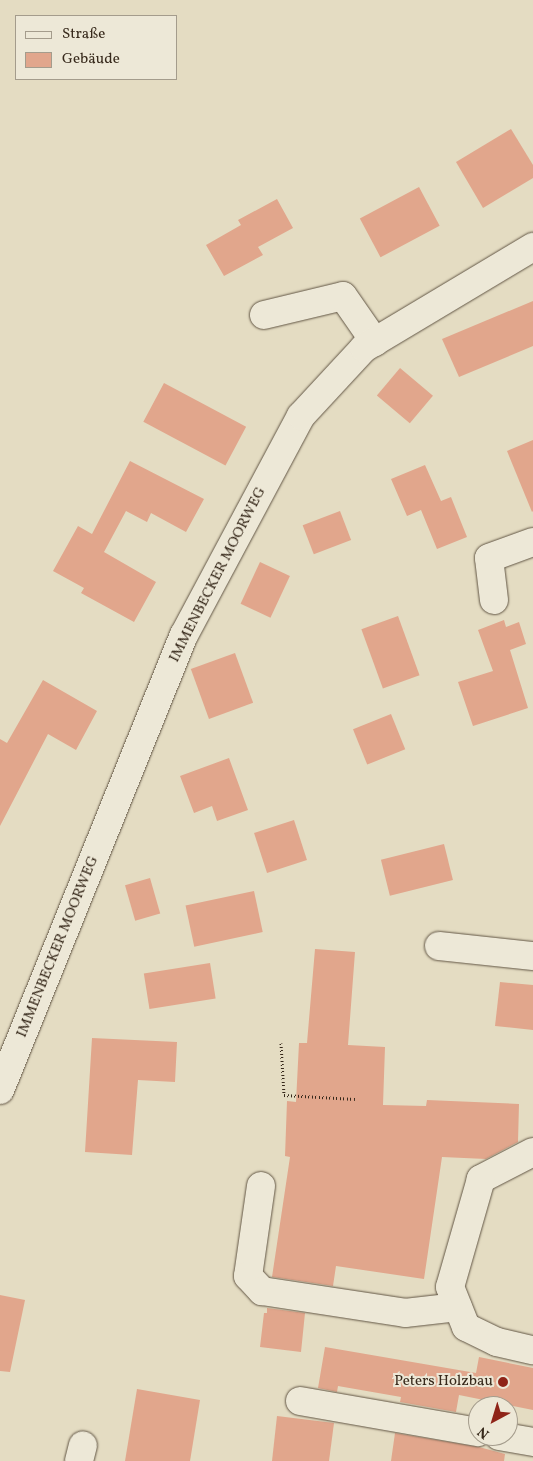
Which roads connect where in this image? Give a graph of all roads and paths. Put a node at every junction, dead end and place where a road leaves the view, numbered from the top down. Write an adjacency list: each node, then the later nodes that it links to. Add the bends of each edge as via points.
1 (533, 247): 3 (street, IMMENBECKER MOORWEG)
2 (264, 315): 3 (street, via 343,296)
3 (375, 342): 9 (street, IMMENBECKER MOORWEG, via 364,348 301,416 184,635)
4 (533, 542): 5 (street, via 489,558)
5 (494, 600)
6 (439, 946): 7 (street)
7 (533, 956)
8 (281, 1043): 10 (path, via 284,1095)
9 (0, 1090)
10 (355, 1099)
11 (533, 1152): 13 (street, via 481,1179 450,1287)
12 (261, 1186): 13 (street, via 248,1276 262,1291 405,1313)
13 (458, 1306): 14 (street, via 466,1327 497,1342)
14 (533, 1350)
15 (300, 1401): 16 (street)
16 (468, 1430)
17 (518, 1439): 18 (street)
18 (533, 1442)

